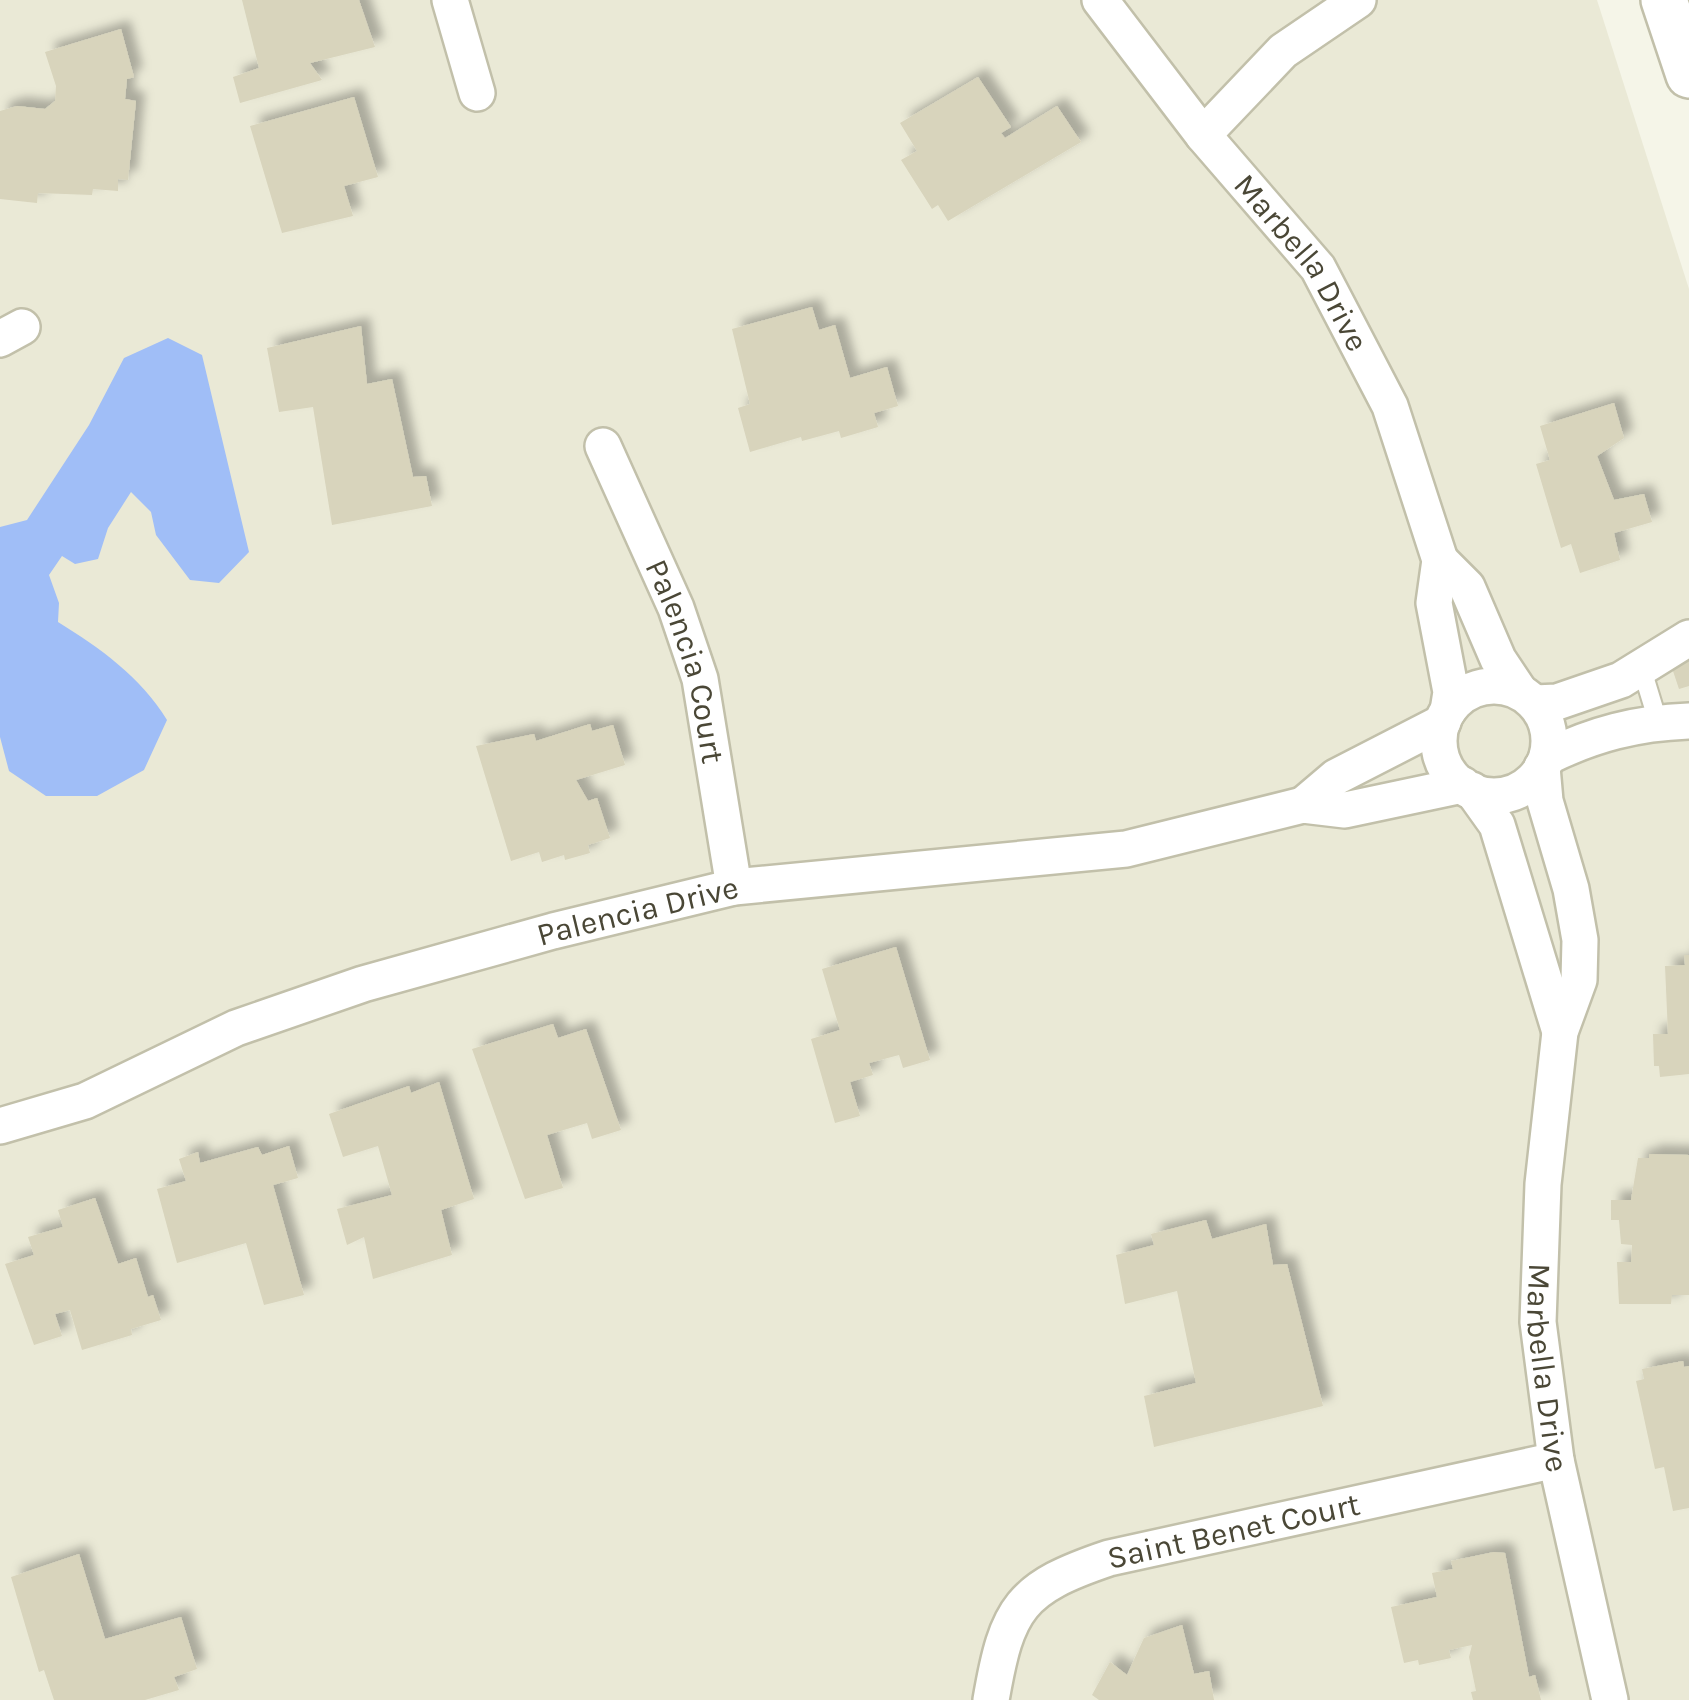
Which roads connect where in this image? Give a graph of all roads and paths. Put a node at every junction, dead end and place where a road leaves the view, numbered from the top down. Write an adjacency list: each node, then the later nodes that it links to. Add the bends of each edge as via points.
1 (450, 0): 6 (street)
2 (1100, 0): 7 (street, Marbella Drive)
3 (1358, 0): 7 (street, via 1283,51)
4 (1664, 0): 5 (street)
5 (1689, 75)
6 (478, 93)
7 (1203, 136): 9 (street, Marbella Drive, via 1318,268 1390,406)
8 (603, 446): 18 (street, Palencia Court, via 676,608 700,680)
9 (1440, 560): 12 (street, Marbella Drive, via 1467,587 1503,668); 13 (street, Marbella Drive, via 1434,603 1451,692)
10 (1689, 638): 11 (street)
11 (1641, 666): 12 (street, via 1558,702); 14 (lane)
12 (1527, 698): 13 (street, via 1484,686 1468,692); 15 (street, via 1550,738)
13 (1446, 717): 16 (street, via 1440,751); 17 (street, Palencia Drive, via 1336,777)
14 (1674, 721): 15 (street, via 1591,737)
15 (1544, 762): 16 (street, via 1525,786 1507,794); 19 (street, Marbella Drive, via 1544,801 1572,889 1580,940 1579,980)
16 (1467, 788): 17 (street, Palencia Drive, via 1345,810); 19 (street, Marbella Drive, via 1497,825)
17 (1303, 805): 18 (street, Palencia Drive, via 1126,848)
18 (734, 887): 20 (street, Palencia Drive, via 363,984 236,1028 86,1101)
19 (1560, 1032): 21 (street, Marbella Drive, via 1543,1184 1538,1322)
20 (0, 1126)
21 (1556, 1460): 22 (street, Saint Benet Court, via 1109,1558 1054,1577 1022,1605 1001,1645); 23 (street, Marbella Drive)
22 (991, 1700)
23 (1610, 1700)

